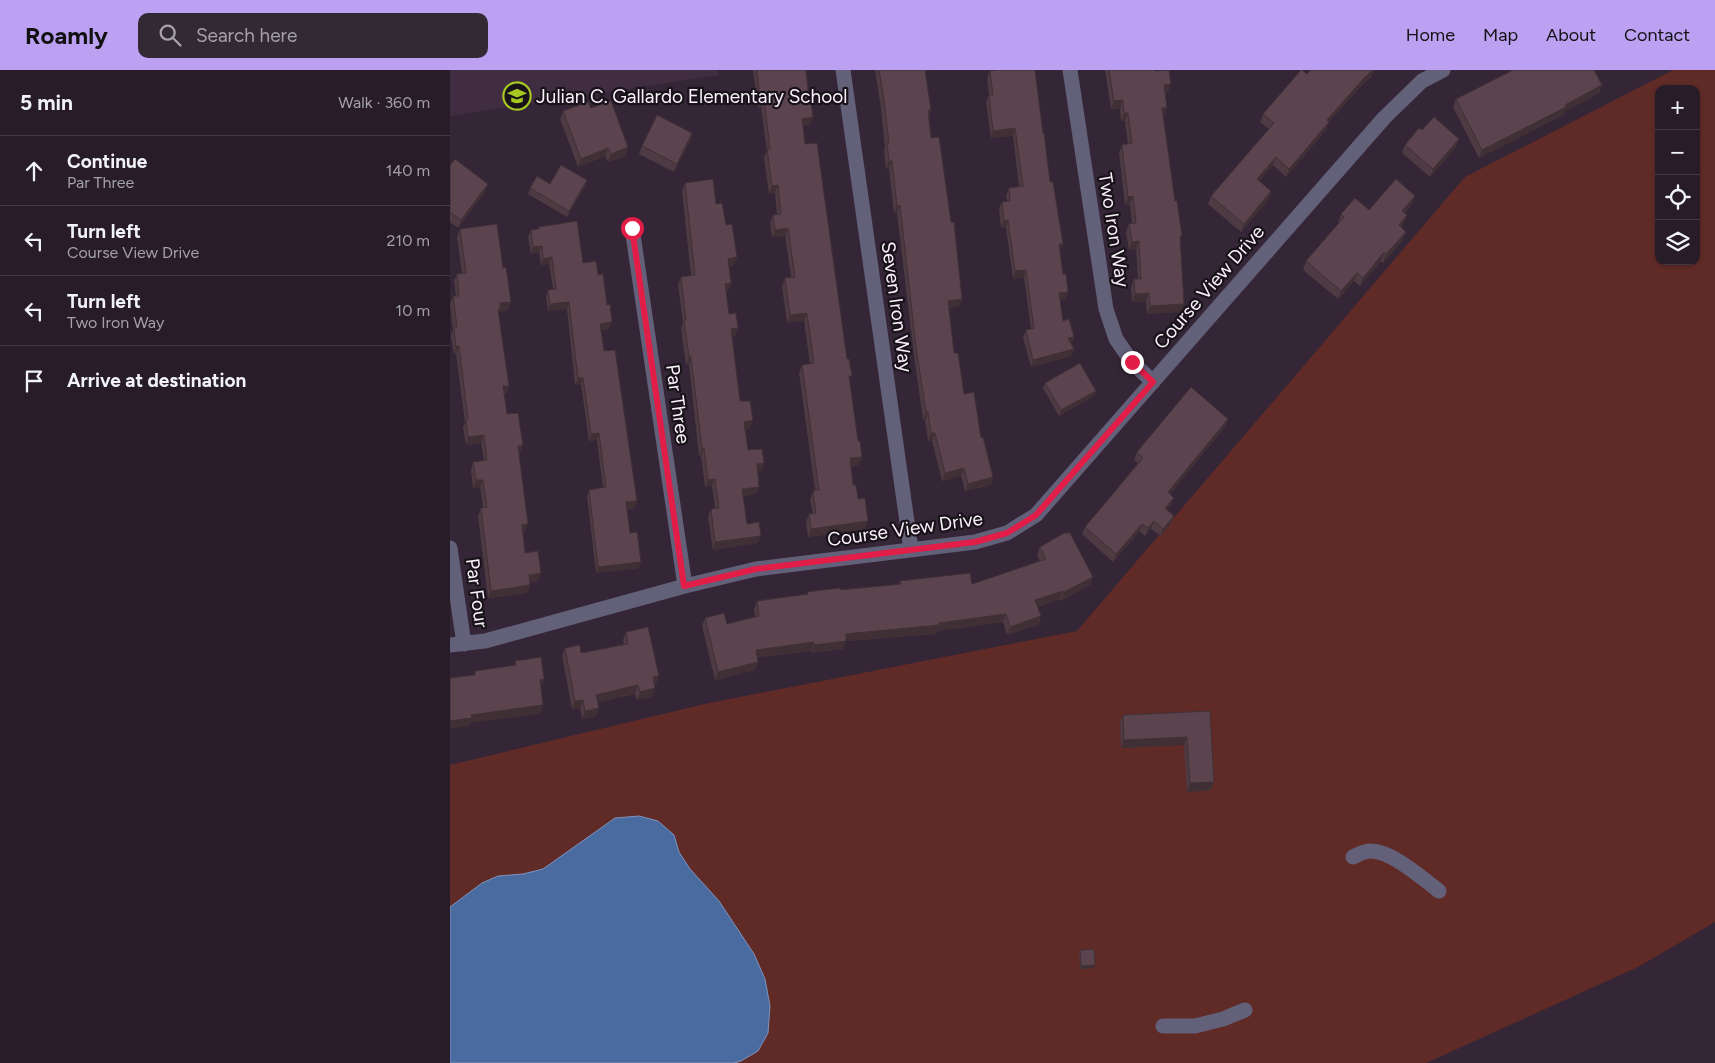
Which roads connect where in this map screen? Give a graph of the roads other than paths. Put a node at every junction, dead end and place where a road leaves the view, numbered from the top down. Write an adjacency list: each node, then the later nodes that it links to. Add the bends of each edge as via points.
1 (843, 70): 7 (street, Seven Iron Way)
2 (1070, 70): 5 (street, Two Iron Way, via 1106,309 1116,339 1132,362)
3 (1443, 70): 5 (street, Course View Drive, via 1422,82 1384,118)
4 (632, 228): 8 (street, Par Three)
5 (1153, 382): 7 (street, Course View Drive, via 1036,515 1007,533 975,542)
6 (450, 548): 9 (street, Par Four)
7 (911, 550): 8 (street, Course View Drive, via 756,569)
8 (684, 586): 9 (street, Course View Drive, via 485,641)
9 (457, 644)
10 (1353, 857): 11 (street, via 1373,851 1408,866)
11 (1439, 891)
12 (1245, 1010): 13 (street, via 1195,1026)
13 (1164, 1026)

